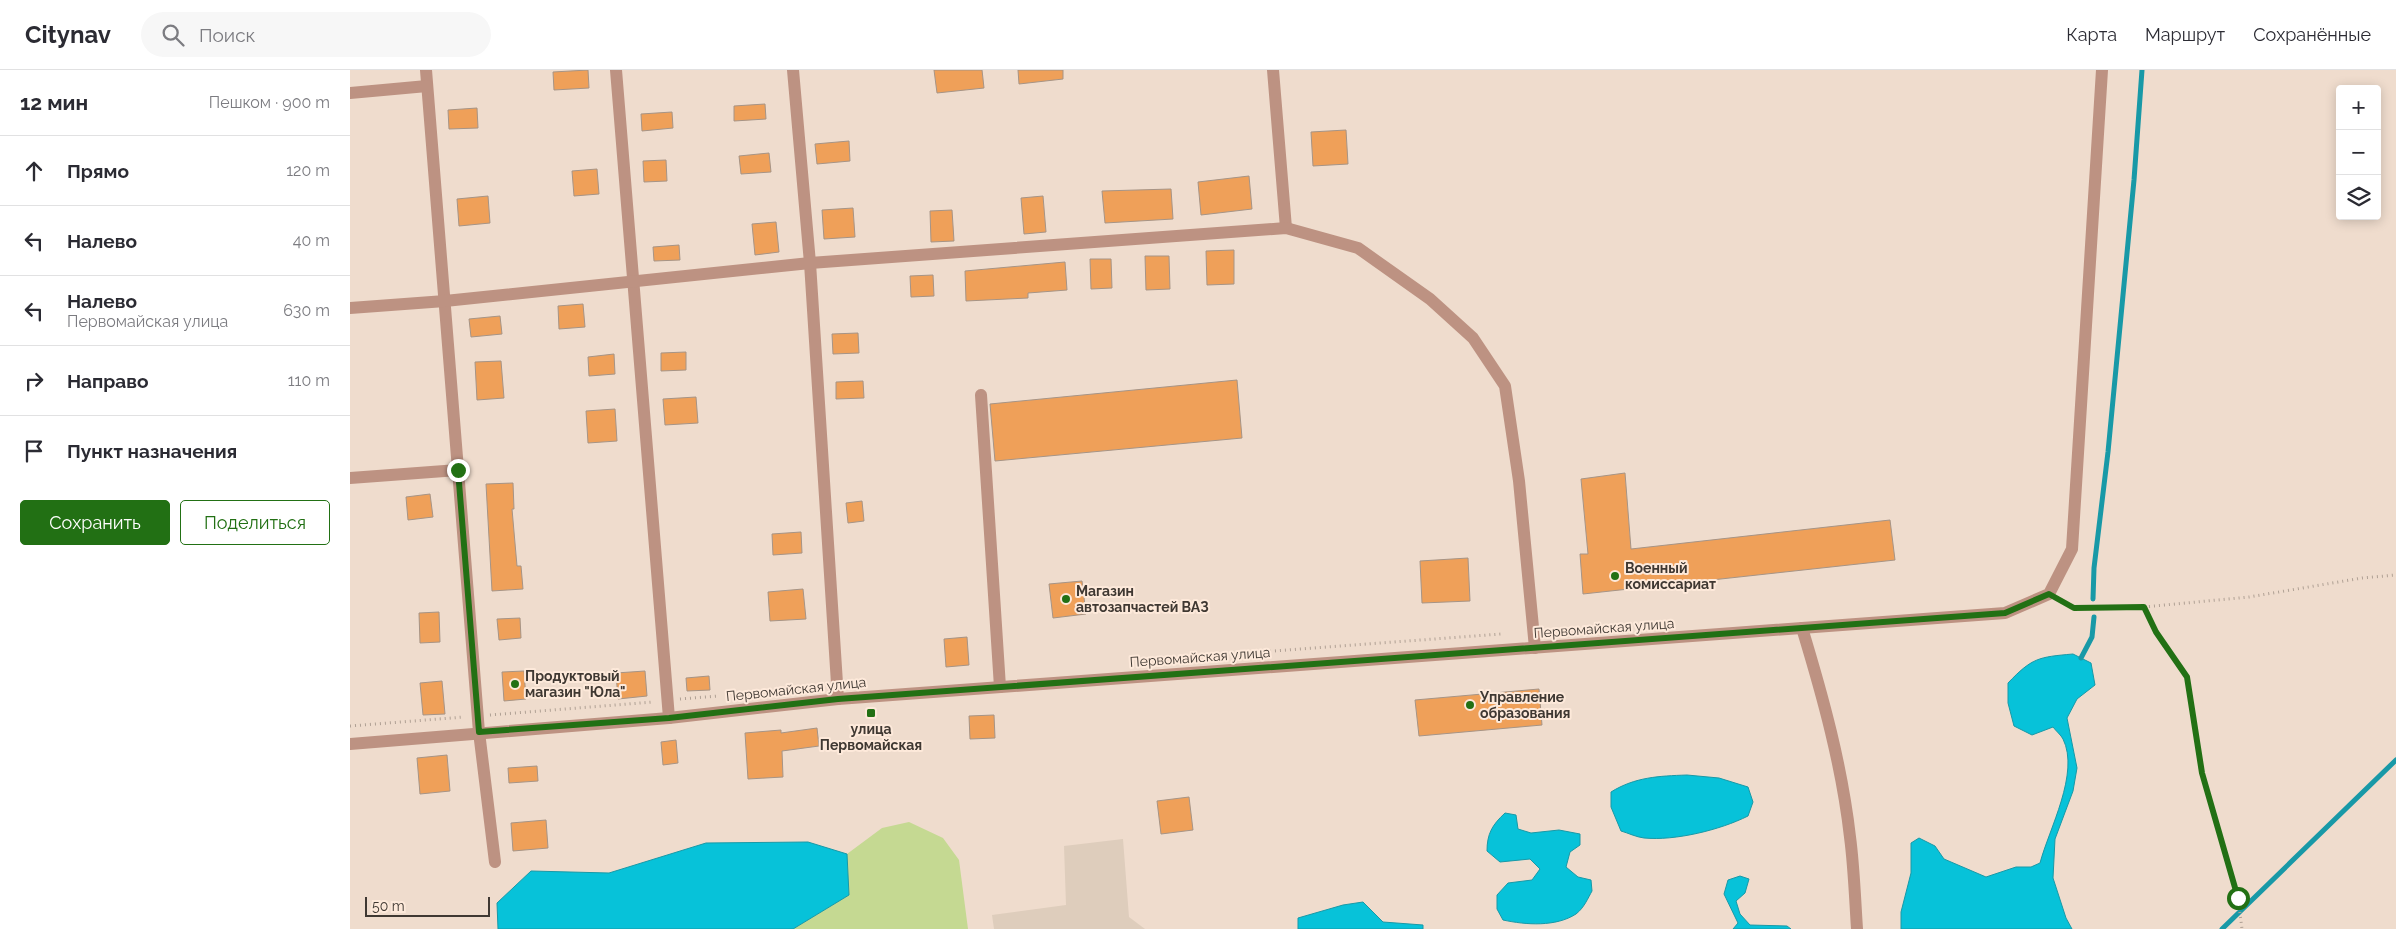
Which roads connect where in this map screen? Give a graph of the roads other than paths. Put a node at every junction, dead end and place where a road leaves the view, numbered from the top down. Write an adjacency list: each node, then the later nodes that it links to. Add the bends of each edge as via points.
1 (426, 70): 6 (street)
2 (616, 70): 10 (street)
3 (793, 70): 9 (street)
4 (1273, 70): 8 (street)
5 (2102, 70): 16 (street, Первомайская улица, via 2072,549 2049,594 2005,613)
6 (427, 86): 7 (street); 11 (street)
7 (350, 93)
8 (1286, 228): 9 (street); 17 (street, via 1358,248 1430,299 1473,338 1505,386)
9 (810, 263): 10 (street); 19 (street)
10 (634, 281): 11 (street); 20 (street)
11 (445, 301): 12 (street); 14 (street)
12 (350, 308)
13 (981, 395): 18 (street)
14 (458, 470): 15 (street); 21 (street)
15 (350, 478)
16 (1802, 628): 17 (street, Первомайская улица); 24 (street, via 1827,709 1838,764 1850,838)
17 (1535, 648): 18 (street, Первомайская улица)
18 (1000, 687): 19 (street, Первомайская улица)
19 (838, 699): 20 (street, Первомайская улица)
20 (669, 718): 21 (street, Первомайская улица)
21 (479, 732): 22 (street, Первомайская улица); 23 (street)
22 (350, 744)
23 (495, 862)
24 (1857, 929)

